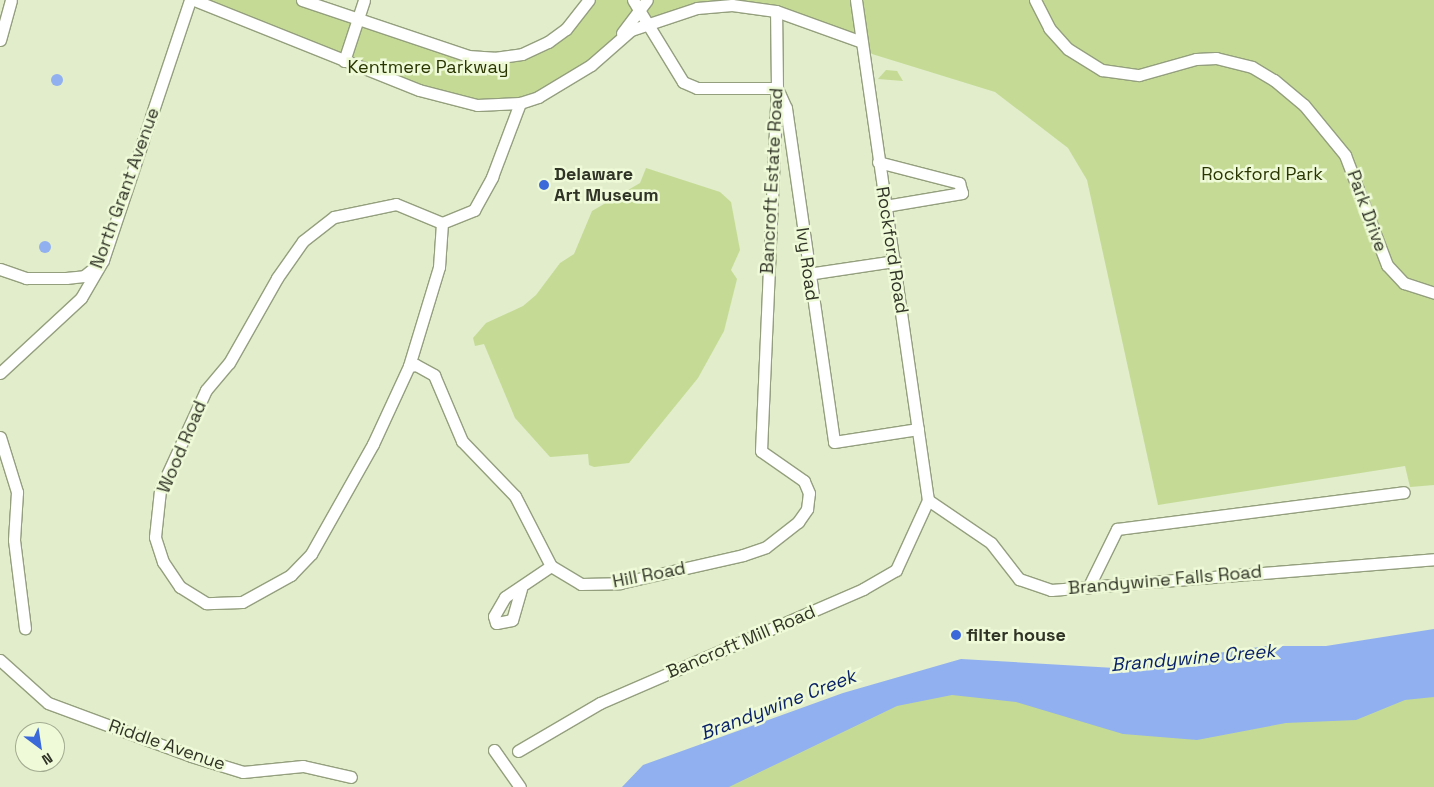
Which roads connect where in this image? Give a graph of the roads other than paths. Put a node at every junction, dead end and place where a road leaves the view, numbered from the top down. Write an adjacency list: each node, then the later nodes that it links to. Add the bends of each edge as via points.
1 (11, 0): 12 (street)
2 (192, 0): 15 (street); 21 (street, North Grant Avenue)
3 (302, 0): 10 (street)
4 (364, 0): 10 (street)
5 (589, 0): 10 (street, via 566,28 535,50 508,57 468,56)
6 (856, 0): 14 (street, Rockford Road)
7 (1035, 0): 25 (street, Park Drive, via 1049,28 1068,49 1102,70 1139,76 1196,59 1216,58 1252,67 1274,80 1304,105 1344,154 1387,264 1404,283)
8 (640, 3): 11 (street); 13 (street)
9 (776, 12): 11 (street, via 713,6); 14 (street); 16 (street, Bancroft Estate Road)
10 (358, 19): 15 (street)
11 (650, 22): 13 (street); 16 (street, via 683,82 697,88)
12 (0, 40)
13 (615, 41): 17 (street, via 562,86)
14 (862, 42): 18 (street, Rockford Road)
15 (344, 60): 17 (street, via 458,101)
16 (777, 88): 24 (street, Ivy Road, via 786,108); 26 (street, Bancroft Estate Road)
17 (520, 103): 20 (street, via 492,177 474,210)
18 (878, 162): 19 (street, Rockford Road); 19 (street, via 959,183 962,193)
19 (885, 206): 22 (street, Rockford Road)
20 (442, 223): 27 (street, Wood Road, via 439,267); 27 (street, Wood Road, via 396,204 362,208 334,217 298,248 251,318 229,363 206,390 160,490 155,537 164,562 180,587 206,603 242,602 291,575 335,517)
21 (103, 260): 23 (street, via 84,276 66,278 26,278); 28 (street, North Grant Avenue, via 80,298)
22 (894, 262): 24 (street); 29 (street, Rockford Road)
23 (0, 269)
24 (808, 274): 29 (street, Ivy Road, via 834,442)
25 (1434, 293)
26 (764, 350): 34 (street, Hill Road, via 761,451 804,481 809,493 807,509 798,522 766,547 743,555 620,583 581,584)
27 (408, 366): 34 (street, via 416,365 434,375 462,441 515,496)
28 (0, 373)
29 (918, 429): 32 (street, Rockford Road)
30 (0, 437): 37 (street, via 17,492 14,540)
31 (1404, 492): 36 (street, via 1117,529)
32 (928, 500): 36 (street, Brandywine Falls Road, via 991,543 1019,578 1052,590); 40 (street, Bancroft Mill Road, via 896,570 863,589 600,703)
33 (1434, 558): 36 (street, Brandywine Falls Road)
34 (552, 566): 35 (street)
35 (521, 588)
36 (1088, 588)
37 (25, 628)
38 (0, 660): 41 (street, Riddle Avenue, via 48,702 191,756 243,772 303,766)
39 (494, 750): 42 (street)
40 (518, 751)
41 (351, 777)
42 (520, 787)

